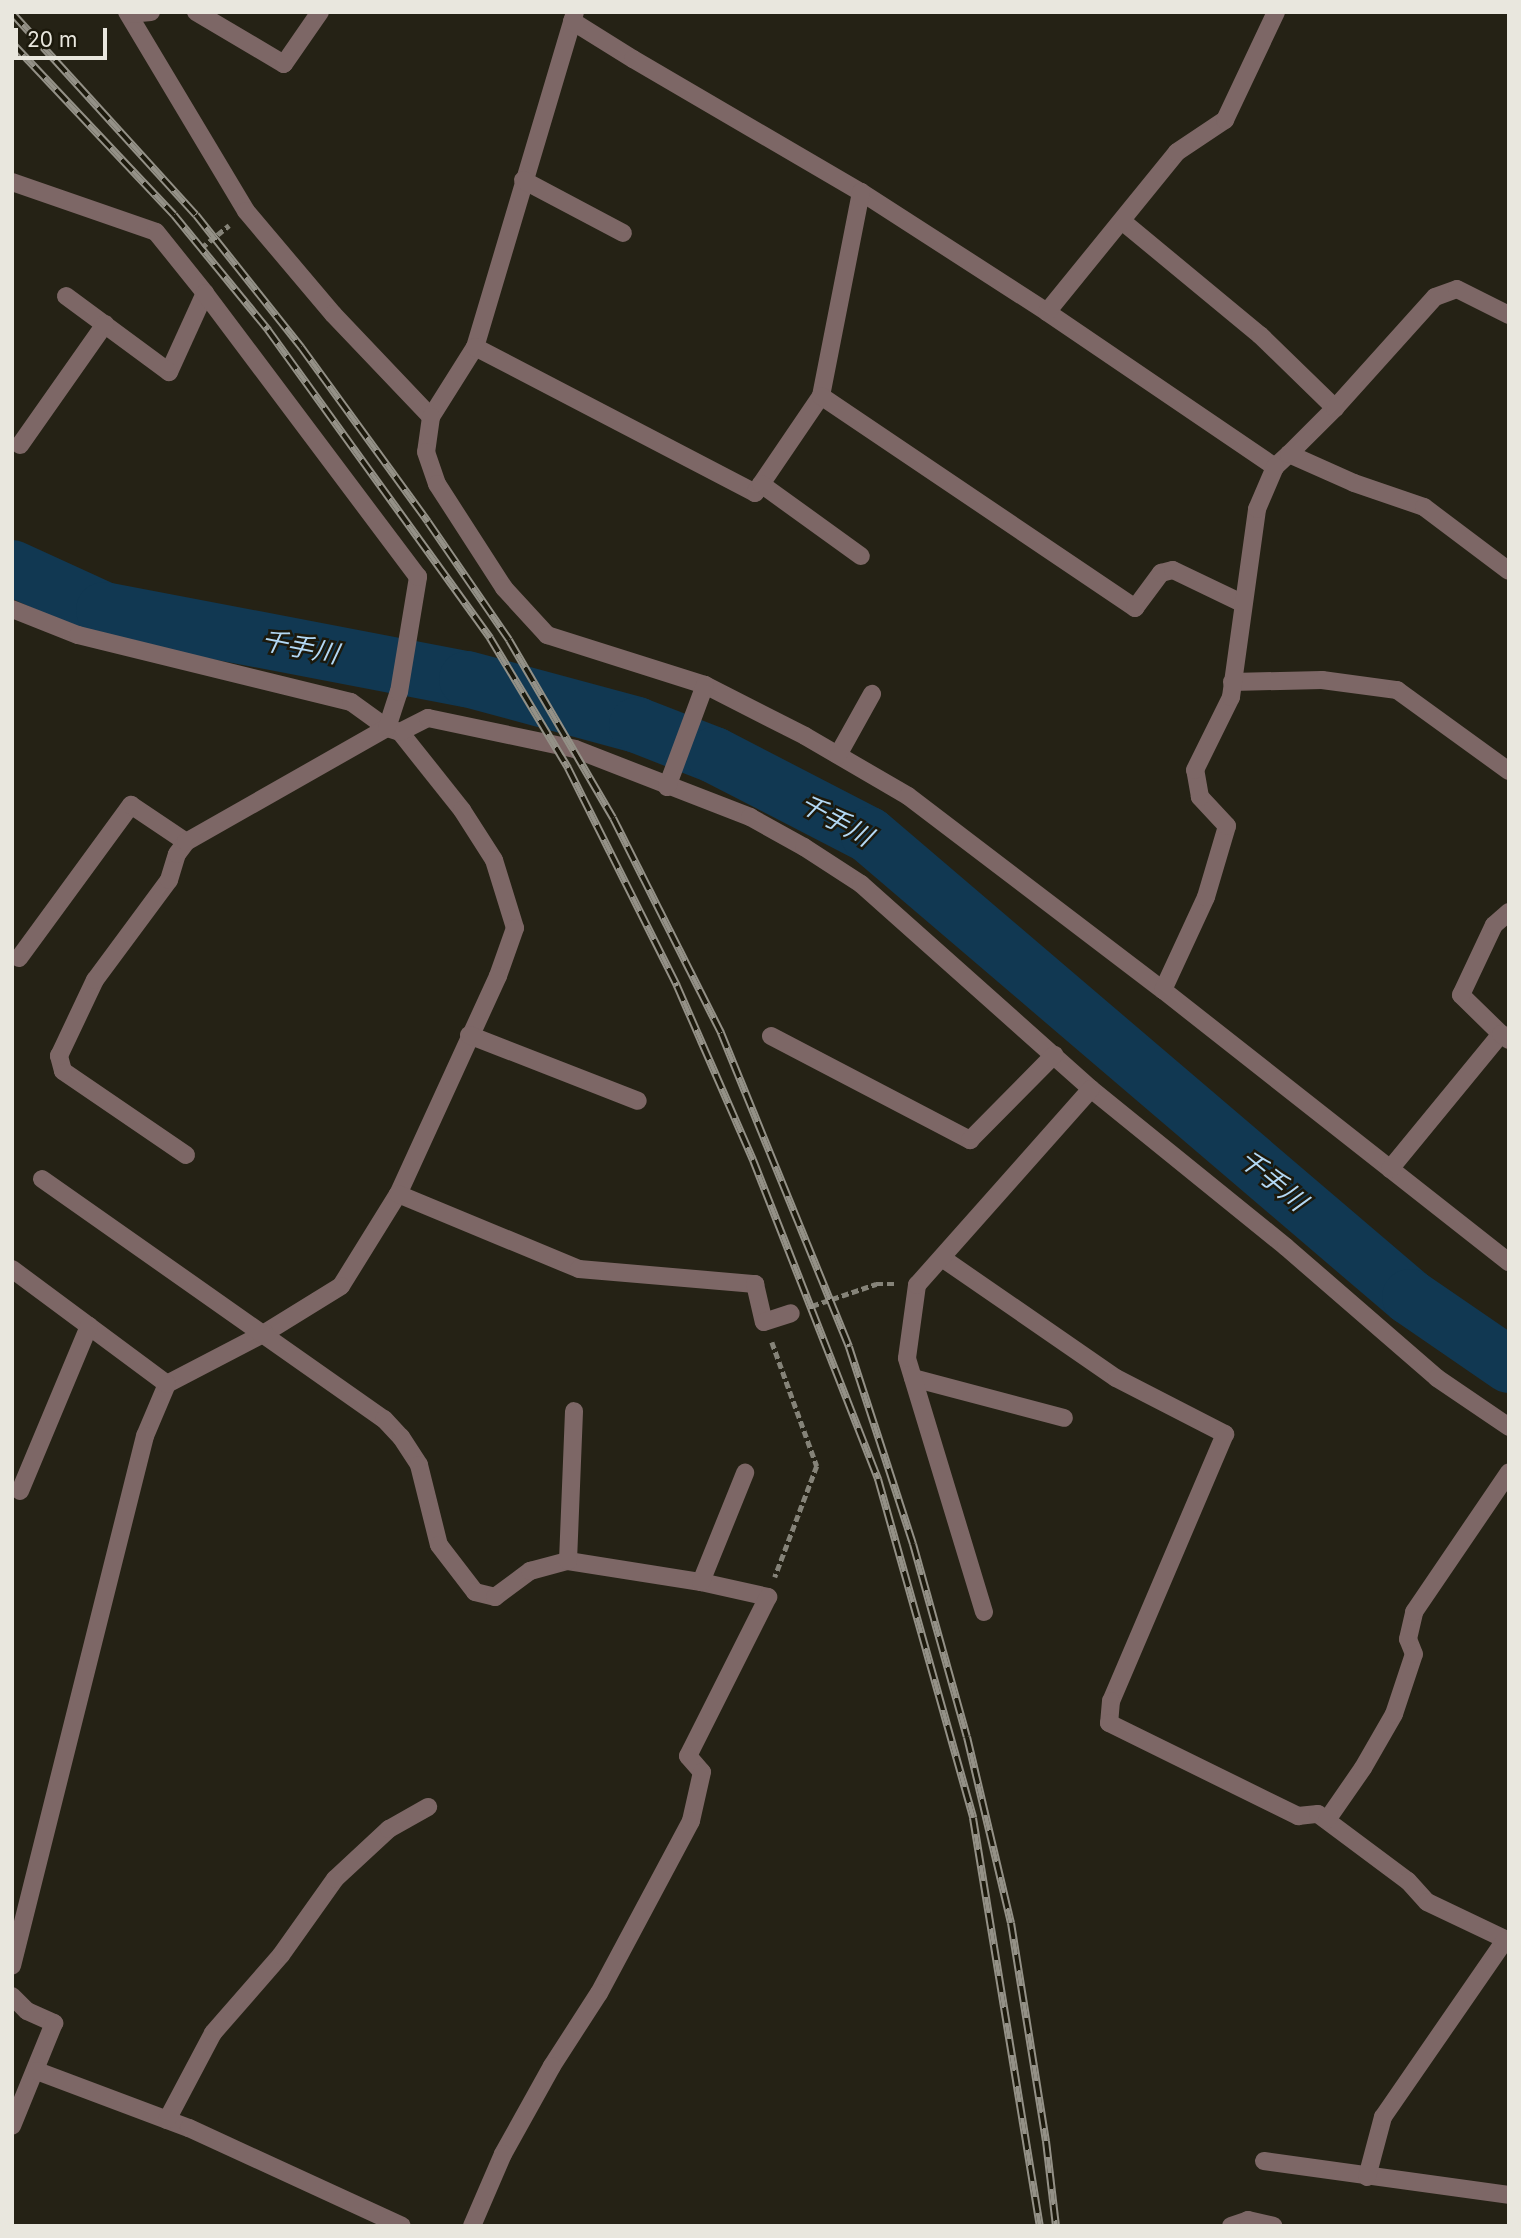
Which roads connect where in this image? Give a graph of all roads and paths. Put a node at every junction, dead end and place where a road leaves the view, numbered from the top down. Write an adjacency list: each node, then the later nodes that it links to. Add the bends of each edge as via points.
1 (151, 12): 5 (street)
2 (196, 12): 3 (street, via 284,64)
3 (320, 12)
4 (1276, 12): 11 (street, via 1225,120 1178,152)
5 (128, 13): 10 (street)
6 (573, 16): 7 (street); 9 (street, via 632,59)
7 (523, 180): 12 (street); 19 (street)
8 (12, 182): 13 (street, via 156,232)
9 (861, 192): 16 (street); 20 (street)
10 (246, 211): 13 (path); 22 (street, via 333,314)
11 (1122, 221): 16 (street); 21 (street, via 1260,335)
12 (623, 233)
13 (182, 264): 14 (street)
14 (205, 293): 18 (street, via 169,372); 34 (street, via 418,577)
15 (65, 296): 18 (street)
16 (1047, 312): 25 (street)
17 (1509, 315): 21 (street, via 1457,289 1435,297)
18 (105, 324): 23 (street)
19 (475, 347): 22 (street); 26 (street, via 755,493)
20 (821, 396): 26 (street); 29 (street, via 1135,608 1161,573 1173,570)
21 (1335, 408): 24 (street)
22 (431, 417): 32 (street, via 426,452 436,484 504,588 547,635)
23 (20, 445)
24 (1289, 454): 25 (street); 28 (street, via 1424,508)
25 (1275, 467): 29 (street, via 1256,509)
26 (761, 484): 27 (street)
27 (861, 556)
28 (1509, 571)
29 (1242, 603): 31 (street)
30 (12, 609): 34 (street, via 78,635 351,702)
31 (1232, 682): 36 (street, via 1322,680 1397,690); 41 (street, via 1231,698 1195,770 1200,797 1227,826 1206,897)
32 (705, 685): 35 (street); 37 (street)
33 (872, 694): 35 (street)
34 (394, 730): 37 (street, via 429,718 575,749); 38 (street); 42 (street, via 462,810 494,860 515,928)
35 (838, 755): 41 (street, via 908,796)
36 (1509, 771)
37 (669, 781): 45 (street, via 750,817 861,884)
38 (186, 842): 40 (street, via 131,805); 48 (street, via 169,880 95,980 59,1056 63,1071)
39 (1509, 912): 44 (street, via 1494,925 1461,995)
40 (19, 958)
41 (1163, 990): 49 (street)
42 (469, 1035): 47 (street); 51 (street)
43 (771, 1036): 45 (street, via 970,1140)
44 (1505, 1037): 49 (street)
45 (1054, 1055): 46 (street)
46 (1091, 1089): 52 (street); 64 (street, via 1286,1247 1437,1378)
47 (638, 1101)
48 (186, 1155)
49 (1390, 1169): 53 (street)
50 (42, 1179): 59 (street)
51 (398, 1194): 57 (street, via 579,1269 755,1284); 59 (street, via 341,1286)
52 (942, 1258): 55 (street); 73 (street, via 1116,1378 1225,1434 1111,1701 1109,1723 1298,1816 1318,1814)
53 (1509, 1262)
54 (12, 1269): 58 (street)
55 (917, 1285): 56 (path, via 876,1284); 60 (street, via 907,1359)
56 (791, 1312): 57 (street)
57 (764, 1322): 70 (path, via 817,1466)
58 (89, 1326): 61 (street); 67 (street)
59 (265, 1334): 61 (street); 68 (street, via 384,1419 401,1437 419,1465 439,1545 475,1592 495,1597 530,1571)
60 (913, 1378): 63 (street); 71 (street)
61 (167, 1384): 75 (street, via 145,1436)
62 (573, 1411): 68 (street)
63 (1064, 1418)
64 (1509, 1427)
65 (1509, 1472): 73 (street, via 1413,1612 1408,1639 1414,1654 1394,1714)
66 (746, 1473): 69 (street)
67 (20, 1492)
68 (568, 1561): 69 (street)
69 (701, 1582): 70 (street)
70 (768, 1597): 84 (street, via 688,1756 702,1772 691,1821 599,1993 503,2154)
71 (984, 1612)
72 (428, 1807): 78 (street, via 389,1829 335,1879 281,1955 213,2033)
73 (1326, 1820): 74 (street, via 1408,1881 1427,1902)
74 (1507, 1941): 81 (street, via 1384,2117)
75 (12, 1966)
76 (12, 1996): 77 (street, via 27,2011 54,2024)
77 (37, 2071): 78 (street); 79 (street)
78 (167, 2120): 83 (street)
79 (12, 2126)
80 (1264, 2161): 81 (street)
81 (1367, 2177): 82 (street)
82 (1509, 2195)
83 (402, 2226)
84 (472, 2226)
85 (1231, 2226): 86 (street, via 1248,2220)
86 (1273, 2226)

